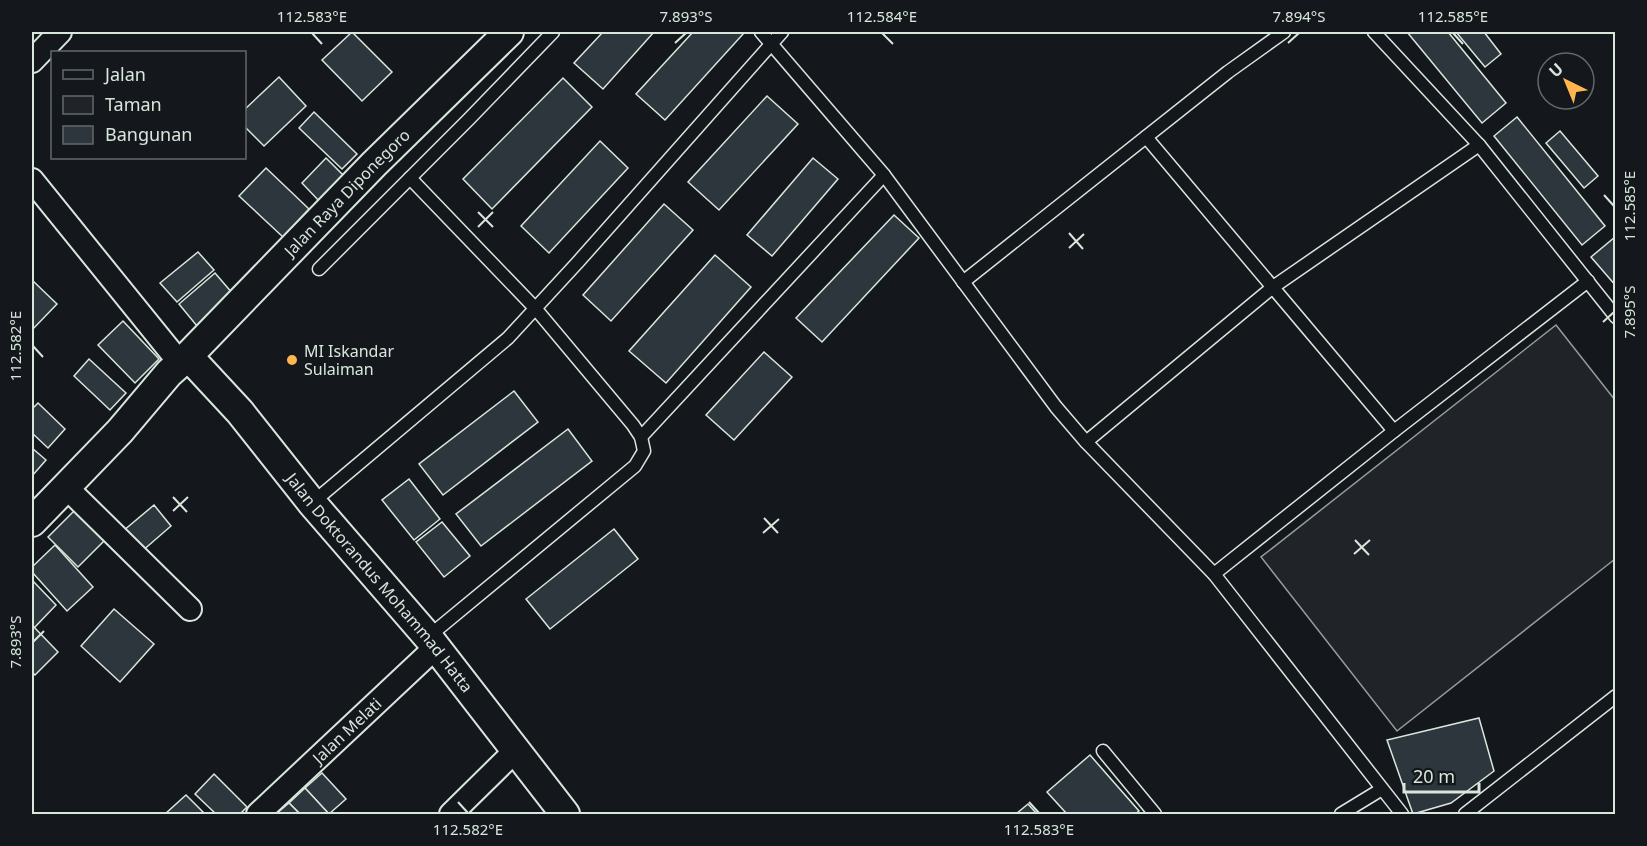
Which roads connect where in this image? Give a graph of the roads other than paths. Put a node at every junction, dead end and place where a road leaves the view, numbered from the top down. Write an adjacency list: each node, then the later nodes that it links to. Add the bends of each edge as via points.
1 (57, 32): 9 (street)
2 (509, 32): 21 (street, Jalan Raya Diponegoro)
3 (554, 32): 13 (lane)
4 (760, 32): 8 (lane)
5 (782, 32): 8 (lane)
6 (1284, 32): 10 (lane)
7 (1374, 32): 11 (lane)
8 (771, 44): 12 (lane); 19 (lane)
9 (32, 62)
10 (1146, 137): 17 (lane); 18 (lane)
11 (1479, 145): 16 (lane); 18 (lane)
12 (884, 175): 17 (lane); 23 (lane)
13 (410, 178): 15 (lane); 19 (lane)
14 (32, 180): 21 (street)
15 (319, 269)
16 (1588, 281): 20 (lane); 22 (lane)
17 (963, 282): 24 (lane)
18 (1273, 287): 22 (lane); 24 (lane)
19 (535, 308): 23 (lane); 26 (lane, via 508,338)
20 (1616, 317)
21 (184, 359): 25 (street, Jalan Raya Diponegoro); 26 (street, Jalan Doktorandus Mohammad Hatta, via 240,412)
22 (1394, 431): 28 (lane)
23 (641, 437): 30 (lane, via 644,451 635,466)
24 (1086, 442): 28 (lane)
25 (65, 486): 27 (street, Jalan Raya Diponegoro); 29 (street)
26 (312, 503): 30 (street, Jalan Doktorandus Mohammad Hatta)
27 (32, 522)
28 (1214, 574): 34 (lane)
29 (190, 609)
30 (432, 642): 32 (street, Jalan Doktorandus Mohammad Hatta); 35 (street, Jalan Melati)
31 (1616, 696): 41 (lane)
32 (516, 750): 36 (street); 37 (street, Jalan Doktorandus Mohammad Hatta)
33 (1103, 751): 38 (lane)
34 (1382, 789): 39 (lane); 40 (lane)
35 (258, 814)
36 (451, 814)
37 (566, 814)
38 (1155, 814)
39 (1341, 814)
40 (1402, 814)
41 (1465, 814)

